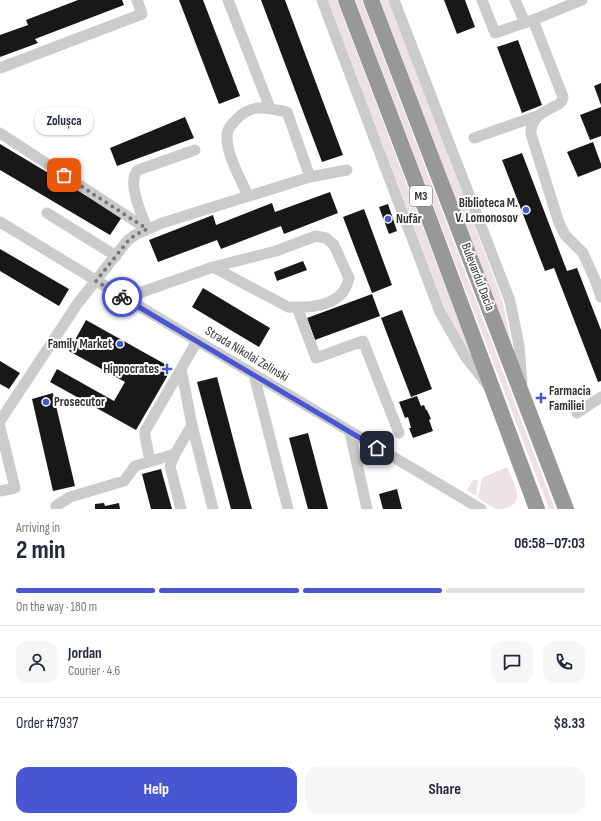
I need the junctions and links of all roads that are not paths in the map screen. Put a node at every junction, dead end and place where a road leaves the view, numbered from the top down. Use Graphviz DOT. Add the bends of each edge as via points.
graph roads {
  1 [pos="138,0"];
  2 [pos="228,0"];
  3 [pos="322,0"];
  4 [pos="346,0"];
  5 [pos="371,0"];
  6 [pos="394,0"];
  7 [pos="482,0"];
  8 [pos="515,0"];
  9 [pos="582,0"];
  10 [pos="529,21"];
  11 [pos="0,68"];
  12 [pos="270,108"];
  13 [pos="537,116"];
  14 [pos="0,133"];
  15 [pos="474,138"];
  16 [pos="195,150"];
  17 [pos="347,170"];
  18 [pos="310,177"];
  19 [pos="248,196"];
  20 [pos="47,214"];
  21 [pos="0,222"];
  22 [pos="147,229"];
  23 [pos="116,256"];
  24 [pos="214,267"];
  25 [pos="96,281"];
  26 [pos="601,297"];
  27 [pos="125,298"];
  28 [pos="297,307"];
  29 [pos="197,341"];
  30 [pos="181,369"];
  31 [pos="254,375"];
  32 [pos="493,392"];
  33 [pos="523,396"];
  34 [pos="601,397"];
  35 [pos="577,413"];
  36 [pos="0,421"];
  37 [pos="192,426"];
  38 [pos="0,427"];
  39 [pos="350,432"];
  40 [pos="399,434"];
  41 [pos="175,454"];
  42 [pos="150,461"];
  43 [pos="0,491"];
  44 [pos="56,506"];
  45 [pos="181,509"];
  46 [pos="213,509"];
  47 [pos="288,509"];
  48 [pos="367,509"];
  49 [pos="481,509"];
  50 [pos="537,509"];
  51 [pos="566,509"];
  1 -- 11 [label="street" via="142,14"];
  2 -- 12 [label="street"];
  3 -- 32 [label="street, Bulevardul Dacia" via="440,312 465,356"];
  4 -- 32 [label="highway, Bulevardul Dacia / M3"];
  5 -- 33 [label="highway, Bulevardul Dacia / M3"];
  6 -- 33 [label="street" via="510,301 519,346"];
  7 -- 10 [label="street" via="495,33"];
  8 -- 10 [label="street"];
  9 -- 10 [label="street"];
  10 -- 13 [label="street" via="563,97 559,104"];
  12 -- 18 [label="street" via="287,112"];
  12 -- 19 [label="street" via="255,107 240,115 228,129 230,153"];
  13 -- 15 [label="street"];
  13 -- 26 [label="street" via="531,134 559,223 565,236 583,253"];
  14 -- 22 [label="street"];
  16 -- 22 [label="street" via="134,173 133,186"];
  17 -- 18 [label="street"];
  18 -- 19 [label="street"];
  19 -- 22 [label="street"];
  20 -- 23 [label="street"];
  21 -- 25 [label="street, Strada Nikolai Zelinski"];
  22 -- 23 [label="street" via="128,241"];
  23 -- 25 [label="street"];
  24 -- 27 [label="street"];
  24 -- 28 [label="street" via="288,306"];
  24 -- 28 [label="street" via="276,251 316,236 326,238 334,245 344,265 349,278 347,285 336,299 310,308"];
  25 -- 27 [label="street, Strada Nikolai Zelinski"];
  25 -- 36 [label="street" via="78,303"];
  27 -- 29 [label="street, Strada Nikolai Zelinski"];
  28 -- 40 [label="street" via="316,358 363,341"];
  29 -- 30 [label="street"];
  29 -- 31 [label="street, Strada Nikolai Zelinski"];
  30 -- 37 [label="street"];
  30 -- 42 [label="street" via="145,431"];
  31 -- 39 [label="street, Strada Nikolai Zelinski"];
  31 -- 47 [label="street"];
  32 -- 50 [label="highway, Bulevardul Dacia / M3"];
  33 -- 51 [label="highway, Bulevardul Dacia / M3"];
  34 -- 35 [label="street"];
  37 -- 41 [label="street"];
  37 -- 46 [label="street"];
  38 -- 43 [label="street" via="15,488"];
  39 -- 48 [label="street"];
  39 -- 49 [label="street, Strada Nikolai Zelinski"];
  41 -- 42 [label="street"];
  41 -- 45 [label="street" via="170,466"];
  42 -- 44 [label="street" via="135,466 124,481 70,497"];
}
